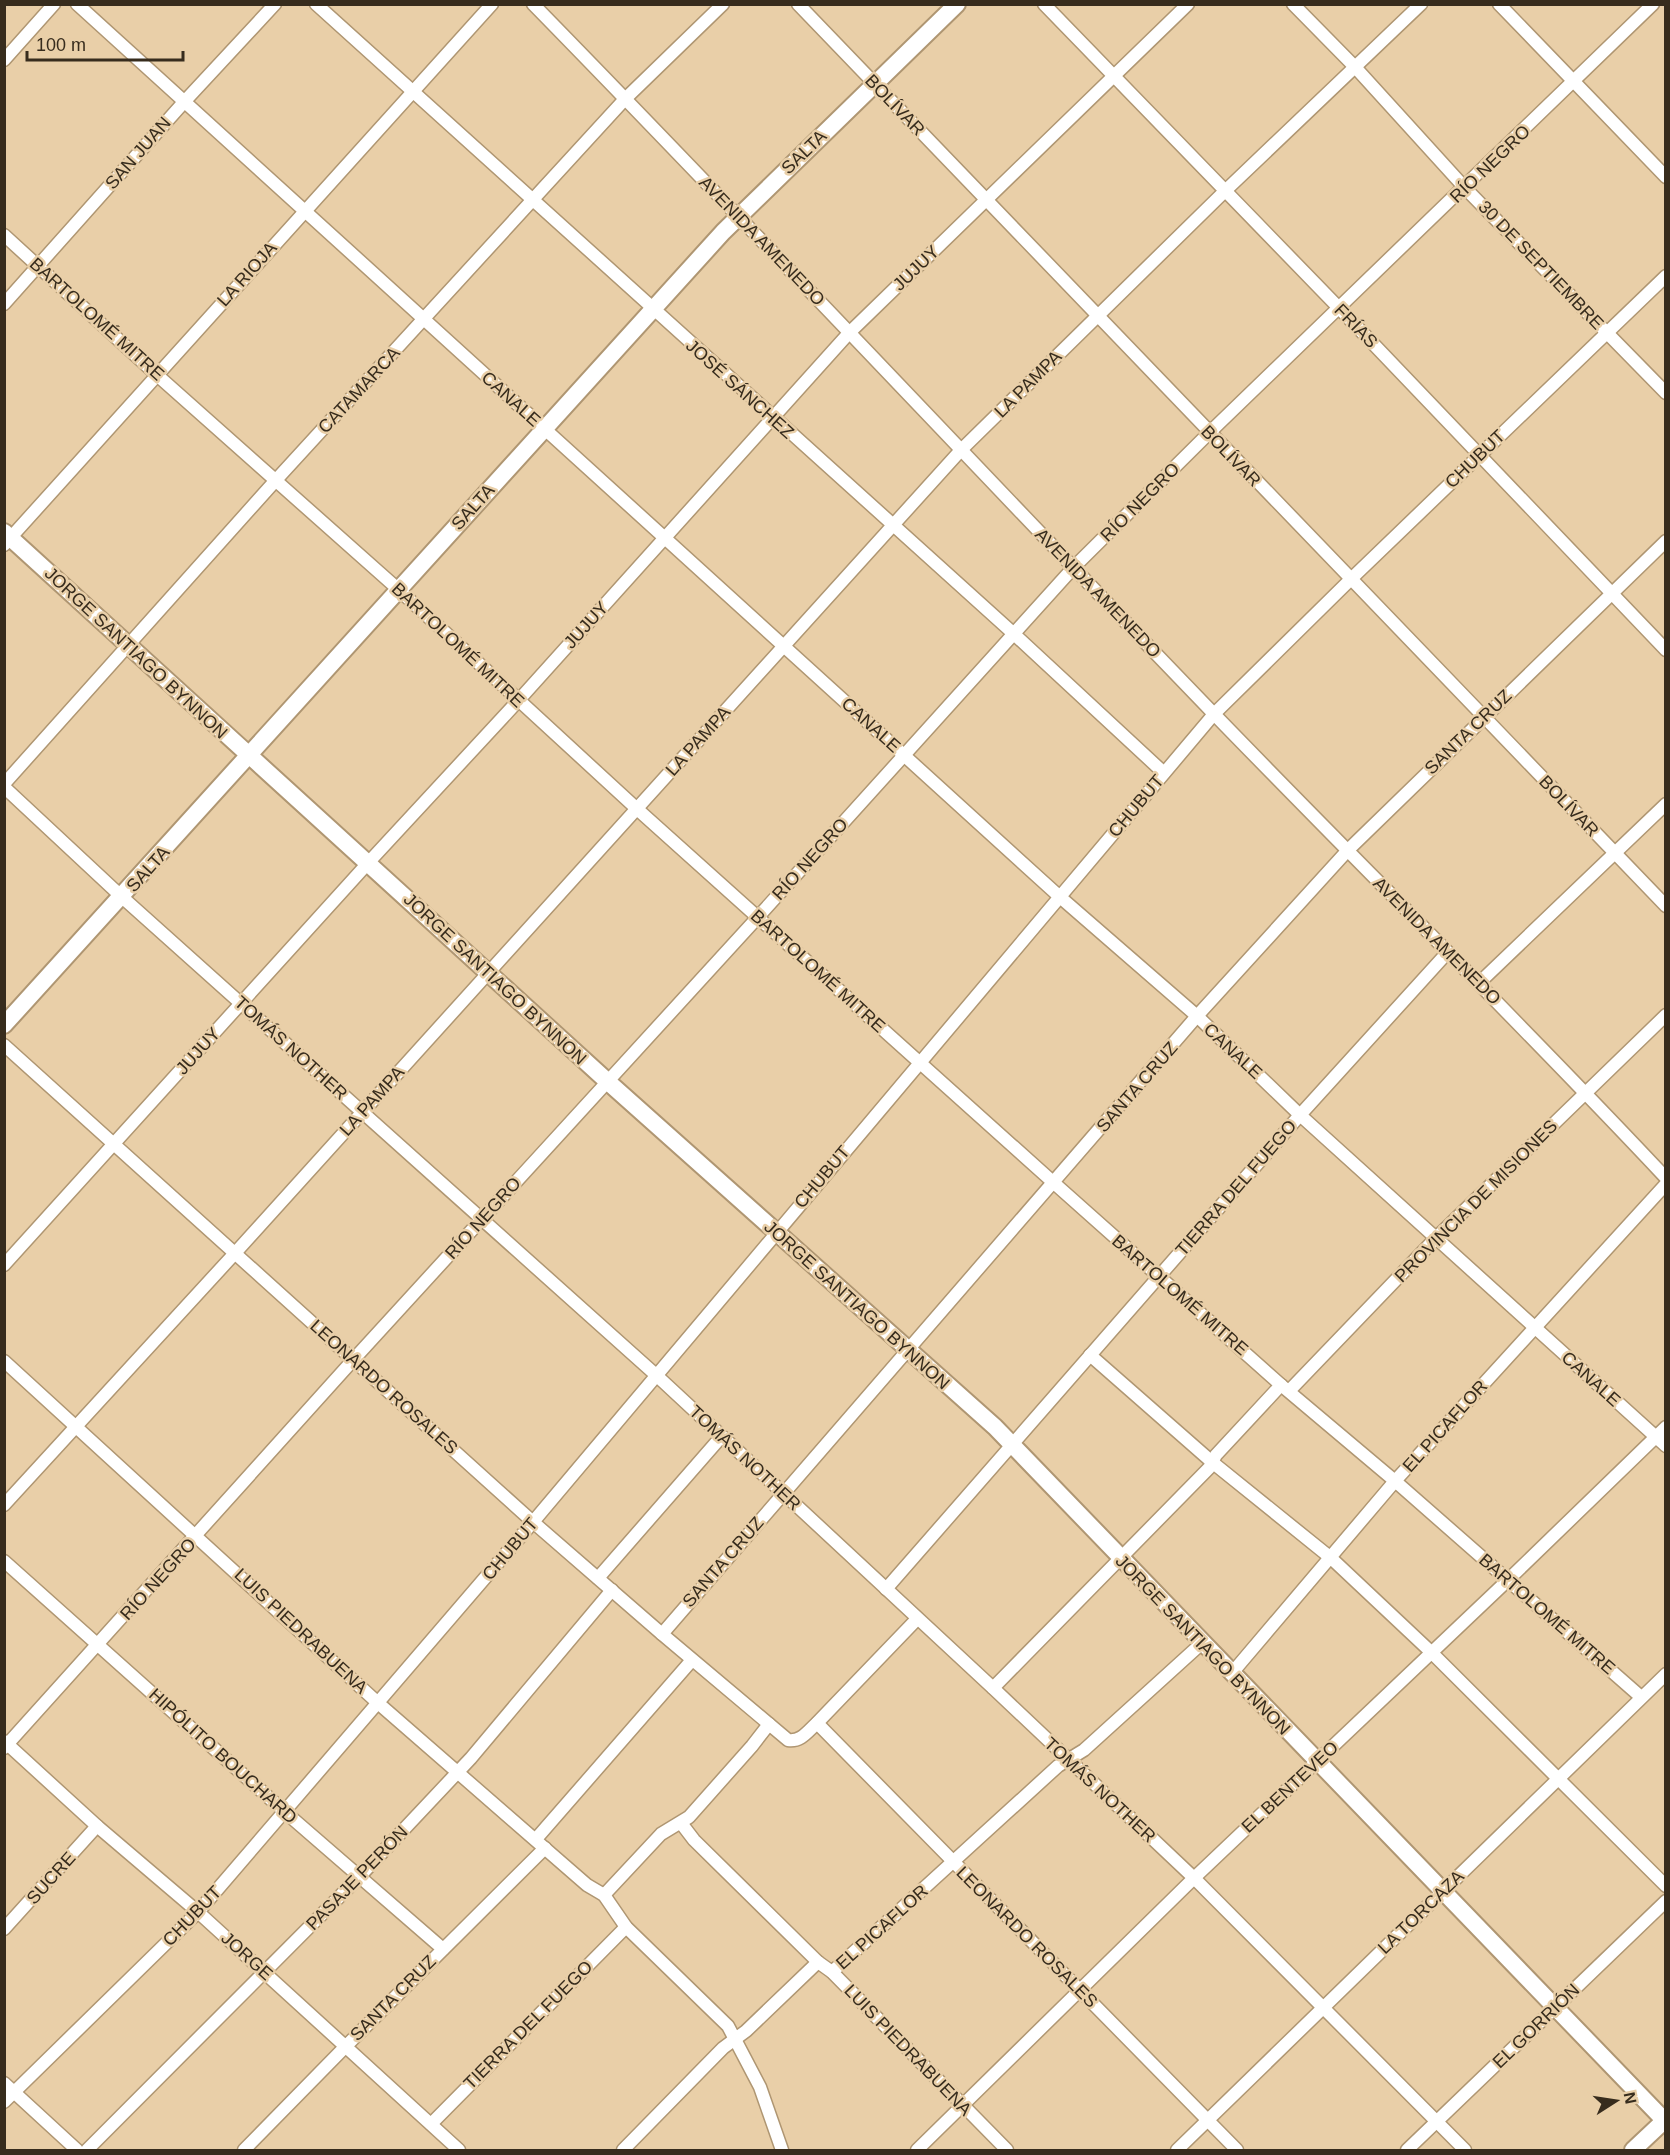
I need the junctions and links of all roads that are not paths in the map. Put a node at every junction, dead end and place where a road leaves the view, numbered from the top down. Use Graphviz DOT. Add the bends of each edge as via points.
graph roads {
  1 [pos="54,4"];
  2 [pos="77,4"];
  3 [pos="274,4"];
  4 [pos="316,4"];
  5 [pos="492,4"];
  6 [pos="533,4"];
  7 [pos="723,4"];
  8 [pos="798,4"];
  9 [pos="957,4"];
  10 [pos="1044,4"];
  11 [pos="1188,4"];
  12 [pos="1293,4"];
  13 [pos="1421,4"];
  14 [pos="1499,4"];
  15 [pos="1653,4"];
  16 [pos="4,60"];
  17 [pos="1355,67"];
  18 [pos="1114,76"];
  19 [pos="1574,82"];
  20 [pos="874,84"];
  21 [pos="413,90"];
  22 [pos="626,99"];
  23 [pos="184,102"];
  24 [pos="1665,177"];
  25 [pos="1465,188"];
  26 [pos="1225,191"];
  27 [pos="986,200"];
  28 [pos="533,201"];
  29 [pos="304,211"];
  30 [pos="738,215"];
  31 [pos="4,235"];
  32 [pos="39,266"];
  33 [pos="1665,276"];
  34 [pos="4,304"];
  35 [pos="1339,308"];
  36 [pos="653,309"];
  37 [pos="1097,315"];
  38 [pos="425,320"];
  39 [pos="849,333"];
  40 [pos="1607,333"];
  41 [pos="157,375"];
  42 [pos="1665,393"];
  43 [pos="773,418"];
  44 [pos="544,429"];
  45 [pos="1209,433"];
  46 [pos="961,450"];
  47 [pos="1479,455"];
  48 [pos="276,480"];
  49 [pos="892,527"];
  50 [pos="7,538"];
  51 [pos="664,538"];
  52 [pos="1665,540"];
  53 [pos="1074,567"];
  54 [pos="1351,579"];
  55 [pos="399,590"];
  56 [pos="1610,593"];
  57 [pos="1014,634"];
  58 [pos="129,646"];
  59 [pos="784,647"];
  60 [pos="1665,650"];
  61 [pos="518,701"];
  62 [pos="1214,714"];
  63 [pos="1483,717"];
  64 [pos="904,754"];
  65 [pos="249,756"];
  66 [pos="1164,773"];
  67 [pos="4,786"];
  68 [pos="1665,804"];
  69 [pos="636,808"];
  70 [pos="1348,850"];
  71 [pos="1615,853"];
  72 [pos="368,863"];
  73 [pos="122,897"];
  74 [pos="1060,897"];
  75 [pos="1665,906"];
  76 [pos="758,917"];
  77 [pos="1447,952"];
  78 [pos="488,972"];
  79 [pos="1479,983"];
  80 [pos="242,1004"];
  81 [pos="1665,1015"];
  82 [pos="1197,1016"];
  83 [pos="4,1025"];
  84 [pos="4,1045"];
  85 [pos="920,1063"];
  86 [pos="607,1081"];
  87 [pos="1586,1093"];
  88 [pos="362,1111"];
  89 [pos="1300,1114"];
  90 [pos="114,1143"];
  91 [pos="1665,1178"];
  92 [pos="1054,1183"];
  93 [pos="1665,1184"];
  94 [pos="481,1220"];
  95 [pos="775,1233"];
  96 [pos="1436,1238"];
  97 [pos="236,1252"];
  98 [pos="4,1265"];
  99 [pos="1158,1277"];
  100 [pos="1534,1327"];
  101 [pos="907,1349"];
  102 [pos="1090,1355"];
  103 [pos="354,1359"];
  104 [pos="4,1361"];
  105 [pos="656,1375"];
  106 [pos="1285,1388"];
  107 [pos="76,1425"];
  108 [pos="1665,1427"];
  109 [pos="721,1437"];
  110 [pos="1655,1437"];
  111 [pos="1012,1445"];
  112 [pos="1665,1446"];
  113 [pos="1212,1462"];
  114 [pos="1395,1481"];
  115 [pos="783,1493"];
  116 [pos="4,1505"];
  117 [pos="533,1522"];
  118 [pos="197,1535"];
  119 [pos="1331,1558"];
  120 [pos="1120,1559"];
  121 [pos="4,1561"];
  122 [pos="598,1578"];
  123 [pos="1508,1580"];
  124 [pos="886,1589"];
  125 [pos="612,1590"];
  126 [pos="917,1619"];
  127 [pos="662,1634"];
  128 [pos="1202,1643"];
  129 [pos="99,1645"];
  130 [pos="1431,1652"];
  131 [pos="692,1660"];
  132 [pos="1232,1673"];
  133 [pos="1665,1674"];
  134 [pos="993,1688"];
  135 [pos="1641,1697"];
  136 [pos="378,1703"];
  137 [pos="817,1723"];
  138 [pos="769,1724"];
  139 [pos="6,1745"];
  140 [pos="1068,1760"];
  141 [pos="1317,1762"];
  142 [pos="459,1771"];
  143 [pos="1558,1780"];
  144 [pos="285,1812"];
  145 [pos="681,1823"];
  146 [pos="97,1826"];
  147 [pos="540,1844"];
  148 [pos="954,1862"];
  149 [pos="360,1876"];
  150 [pos="1194,1878"];
  151 [pos="1665,1886"];
  152 [pos="1442,1892"];
  153 [pos="604,1895"];
  154 [pos="1665,1901"];
  155 [pos="198,1912"];
  156 [pos="626,1927"];
  157 [pos="4,1929"];
  158 [pos="443,1949"];
  159 [pos="818,1962"];
  160 [pos="832,1972"];
  161 [pos="265,1973"];
  162 [pos="1080,1990"];
  163 [pos="1324,2008"];
  164 [pos="1555,2008"];
  165 [pos="736,2039"];
  166 [pos="345,2047"];
  167 [pos="4,2083"];
  168 [pos="14,2092"];
  169 [pos="4,2103"];
  170 [pos="962,2105"];
  171 [pos="1665,2120"];
  172 [pos="1208,2121"];
  173 [pos="1437,2122"];
  174 [pos="431,2124"];
  175 [pos="77,2151"];
  176 [pos="87,2151"];
  177 [pos="244,2151"];
  178 [pos="459,2151"];
  179 [pos="623,2151"];
  180 [pos="782,2151"];
  181 [pos="918,2151"];
  182 [pos="1007,2151"];
  183 [pos="1177,2151"];
  184 [pos="1237,2151"];
  185 [pos="1407,2151"];
  186 [pos="1465,2151"];
  187 [pos="1633,2151"];
  1 -- 16 [label="street"];
  2 -- 23 [label="street, CANALE"];
  3 -- 23 [label="street, SAN JUAN"];
  4 -- 21 [label="street, JOSÉ SÁNCHEZ"];
  5 -- 21 [label="street, LA RIOJA"];
  6 -- 22 [label="street, AVENIDA AMENEDO"];
  7 -- 22 [label="street, CATAMARCA"];
  8 -- 20 [label="street, BOLÍVAR"];
  9 -- 20 [label="street, SALTA"];
  10 -- 18 [label="street, FRÍAS"];
  11 -- 18 [label="street, JUJUY"];
  12 -- 17 [label="street, 30 DE SEPTIEMBRE"];
  13 -- 17 [label="street, LA PAMPA"];
  14 -- 19 [label="street"];
  15 -- 19 [label="street, RÍO NEGRO"];
  17 -- 25 [label="street, 30 DE SEPTIEMBRE"];
  17 -- 26 [label="street, LA PAMPA"];
  18 -- 26 [label="street, FRÍAS"];
  18 -- 27 [label="street, JUJUY"];
  19 -- 24 [label="street"];
  19 -- 25 [label="street, RÍO NEGRO"];
  20 -- 27 [label="street, BOLÍVAR"];
  20 -- 30 [label="street, SALTA"];
  21 -- 28 [label="street, JOSÉ SÁNCHEZ"];
  21 -- 29 [label="street, LA RIOJA"];
  22 -- 28 [label="street, CATAMARCA"];
  22 -- 30 [label="street, AVENIDA AMENEDO"];
  23 -- 29 [label="street, CANALE"];
  23 -- 32 [label="street, SAN JUAN"];
  25 -- 35 [label="street, RÍO NEGRO"];
  25 -- 40 [label="street, 30 DE SEPTIEMBRE"];
  26 -- 35 [label="street, FRÍAS"];
  26 -- 37 [label="street, LA PAMPA"];
  27 -- 37 [label="street, BOLÍVAR"];
  27 -- 39 [label="street, JUJUY"];
  28 -- 36 [label="street, JOSÉ SÁNCHEZ"];
  28 -- 38 [label="street, CATAMARCA"];
  29 -- 38 [label="street, CANALE"];
  29 -- 41 [label="street, LA RIOJA"];
  30 -- 36 [label="street, SALTA"];
  30 -- 39 [label="street, AVENIDA AMENEDO"];
  31 -- 32 [label="street, BARTOLOMÉ MITRE"];
  32 -- 34 [label="street, SAN JUAN"];
  32 -- 41 [label="street, BARTOLOMÉ MITRE"];
  33 -- 40 [label="street, CHUBUT"];
  35 -- 45 [label="street, RÍO NEGRO"];
  35 -- 47 [label="street, FRÍAS"];
  36 -- 43 [label="street, JOSÉ SÁNCHEZ"];
  36 -- 44 [label="street, SALTA"];
  37 -- 45 [label="street, BOLÍVAR"];
  37 -- 46 [label="street, LA PAMPA"];
  38 -- 44 [label="street, CANALE"];
  38 -- 48 [label="street, CATAMARCA"];
  39 -- 43 [label="street, JUJUY"];
  39 -- 46 [label="street, AVENIDA AMENEDO"];
  40 -- 42 [label="street, 30 DE SEPTIEMBRE"];
  40 -- 47 [label="street, CHUBUT"];
  41 -- 48 [label="street, BARTOLOMÉ MITRE"];
  41 -- 50 [label="street, LA RIOJA"];
  43 -- 49 [label="street, JOSÉ SÁNCHEZ"];
  43 -- 51 [label="street, JUJUY"];
  44 -- 51 [label="street, CANALE"];
  44 -- 55 [label="street, SALTA"];
  45 -- 53 [label="street, RÍO NEGRO"];
  45 -- 54 [label="street, BOLÍVAR"];
  46 -- 49 [label="street, LA PAMPA"];
  46 -- 53 [label="street, AVENIDA AMENEDO"];
  47 -- 54 [label="street, CHUBUT"];
  47 -- 56 [label="street, FRÍAS"];
  48 -- 55 [label="street, BARTOLOMÉ MITRE"];
  48 -- 58 [label="street, CATAMARCA"];
  49 -- 57 [label="street, JOSÉ SÁNCHEZ"];
  49 -- 59 [label="street, LA PAMPA"];
  50 -- 58 [label="street, JORGE SANTIAGO BYNNON"];
  51 -- 59 [label="street, CANALE"];
  51 -- 61 [label="street, JUJUY"];
  52 -- 56 [label="street, SANTA CRUZ"];
  53 -- 57 [label="street, RÍO NEGRO"];
  53 -- 62 [label="street, AVENIDA AMENEDO"];
  54 -- 62 [label="street, CHUBUT"];
  54 -- 63 [label="street, BOLÍVAR"];
  55 -- 61 [label="street, BARTOLOMÉ MITRE"];
  55 -- 65 [label="street, SALTA"];
  56 -- 60 [label="street, FRÍAS"];
  56 -- 63 [label="street, SANTA CRUZ"];
  57 -- 64 [label="street, RÍO NEGRO"];
  57 -- 66 [label="street, JOSÉ SÁNCHEZ"];
  58 -- 65 [label="street, JORGE SANTIAGO BYNNON"];
  58 -- 67 [label="street, CATAMARCA"];
  59 -- 64 [label="street, CANALE"];
  59 -- 69 [label="street, LA PAMPA"];
  61 -- 69 [label="street, BARTOLOMÉ MITRE"];
  61 -- 72 [label="street, JUJUY"];
  62 -- 66 [label="street, CHUBUT"];
  62 -- 70 [label="street, AVENIDA AMENEDO"];
  63 -- 70 [label="street, SANTA CRUZ"];
  63 -- 71 [label="street, BOLÍVAR"];
  64 -- 74 [label="street, CANALE"];
  64 -- 76 [label="street, RÍO NEGRO"];
  65 -- 72 [label="street, JORGE SANTIAGO BYNNON"];
  65 -- 73 [label="street, SALTA"];
  66 -- 74 [label="street, CHUBUT"];
  67 -- 73 [label="street, TOMÁS NOTHER"];
  68 -- 71 [label="street"];
  69 -- 76 [label="street, BARTOLOMÉ MITRE"];
  69 -- 78 [label="street, LA PAMPA"];
  70 -- 77 [label="street, AVENIDA AMENEDO"];
  70 -- 82 [label="street, SANTA CRUZ"];
  71 -- 75 [label="street, BOLÍVAR"];
  71 -- 79 [label="street"];
  72 -- 78 [label="street, JORGE SANTIAGO BYNNON"];
  72 -- 80 [label="street, JUJUY"];
  73 -- 80 [label="street, TOMÁS NOTHER"];
  73 -- 83 [label="street, SALTA"];
  74 -- 82 [label="street, CANALE"];
  74 -- 85 [label="street, CHUBUT"];
  76 -- 85 [label="street, BARTOLOMÉ MITRE"];
  76 -- 86 [label="street, RÍO NEGRO"];
  77 -- 79 [label="street, AVENIDA AMENEDO"];
  77 -- 89 [label="street, TIERRA DEL FUEGO"];
  78 -- 86 [label="street, JORGE SANTIAGO BYNNON"];
  78 -- 88 [label="street, LA PAMPA"];
  79 -- 87 [label="street, AVENIDA AMENEDO"];
  80 -- 88 [label="street, TOMÁS NOTHER"];
  80 -- 90 [label="street, JUJUY"];
  81 -- 87 [label="street, PROVINCIA DE MISIONES"];
  82 -- 89 [label="street, CANALE"];
  82 -- 92 [label="street, SANTA CRUZ"];
  84 -- 90 [label="street, LEONARDO ROSALES"];
  85 -- 92 [label="street, BARTOLOMÉ MITRE"];
  85 -- 95 [label="street, CHUBUT"];
  86 -- 94 [label="street, RÍO NEGRO"];
  86 -- 95 [label="street, JORGE SANTIAGO BYNNON"];
  87 -- 91 [label="street, AVENIDA AMENEDO"];
  87 -- 96 [label="street, PROVINCIA DE MISIONES"];
  88 -- 94 [label="street, TOMÁS NOTHER"];
  88 -- 97 [label="street, LA PAMPA"];
  89 -- 96 [label="street, CANALE"];
  89 -- 99 [label="street, TIERRA DEL FUEGO"];
  90 -- 97 [label="street, LEONARDO ROSALES"];
  90 -- 98 [label="street, JUJUY"];
  92 -- 99 [label="street, BARTOLOMÉ MITRE"];
  92 -- 101 [label="street, SANTA CRUZ"];
  93 -- 100 [label="street, EL PICAFLOR"];
  94 -- 103 [label="street, RÍO NEGRO"];
  94 -- 105 [label="street, TOMÁS NOTHER"];
  95 -- 101 [label="street, JORGE SANTIAGO BYNNON"];
  95 -- 105 [label="street, CHUBUT"];
  96 -- 100 [label="street, CANALE"];
  96 -- 106 [label="street, PROVINCIA DE MISIONES"];
  97 -- 103 [label="street, LEONARDO ROSALES"];
  97 -- 107 [label="street, LA PAMPA"];
  99 -- 102 [label="street, TIERRA DEL FUEGO"];
  99 -- 106 [label="street, BARTOLOMÉ MITRE"];
  100 -- 110 [label="street, CANALE"];
  100 -- 114 [label="street, EL PICAFLOR"];
  101 -- 111 [label="street, JORGE SANTIAGO BYNNON"];
  101 -- 115 [label="street, SANTA CRUZ"];
  102 -- 111 [label="street, TIERRA DEL FUEGO"];
  102 -- 113 [label="street"];
  103 -- 117 [label="street, LEONARDO ROSALES"];
  103 -- 118 [label="street, RÍO NEGRO"];
  104 -- 107 [label="street, LUIS PIEDRABUENA"];
  105 -- 109 [label="street, TOMÁS NOTHER"];
  105 -- 117 [label="street, CHUBUT"];
  106 -- 113 [label="street, PROVINCIA DE MISIONES"];
  106 -- 114 [label="street, BARTOLOMÉ MITRE"];
  107 -- 116 [label="street, LA PAMPA"];
  107 -- 118 [label="street, LUIS PIEDRABUENA"];
  108 -- 110 [label="street, EL BENTEVEO"];
  109 -- 115 [label="street, TOMÁS NOTHER"];
  109 -- 122 [label="street"];
  110 -- 112 [label="street, CANALE"];
  110 -- 123 [label="street, EL BENTEVEO"];
  111 -- 120 [label="street, JORGE SANTIAGO BYNNON"];
  111 -- 124 [label="street, TIERRA DEL FUEGO"];
  113 -- 119 [label="street"];
  113 -- 120 [label="street, PROVINCIA DE MISIONES"];
  114 -- 119 [label="street, EL PICAFLOR"];
  114 -- 123 [label="street, BARTOLOMÉ MITRE"];
  115 -- 124 [label="street, TOMÁS NOTHER"];
  115 -- 127 [label="street, SANTA CRUZ"];
  117 -- 122 [label="street, LEONARDO ROSALES"];
  117 -- 136 [label="street, CHUBUT"];
  118 -- 129 [label="street, RÍO NEGRO"];
  118 -- 136 [label="street, LUIS PIEDRABUENA"];
  119 -- 130 [label="street"];
  119 -- 132 [label="street, EL PICAFLOR"];
  120 -- 128 [label="street, JORGE SANTIAGO BYNNON"];
  120 -- 134 [label="street, PROVINCIA DE MISIONES"];
  121 -- 129 [label="street, HIPÓLITO BOUCHARD"];
  122 -- 125 [label="street, LEONARDO ROSALES"];
  123 -- 130 [label="street, EL BENTEVEO"];
  123 -- 135 [label="street, BARTOLOMÉ MITRE"];
  124 -- 126 [label="street, TOMÁS NOTHER"];
  125 -- 127 [label="street, LEONARDO ROSALES"];
  125 -- 142 [label="street, PASAJE PERÓN"];
  126 -- 134 [label="street, TOMÁS NOTHER"];
  126 -- 137 [label="street"];
  127 -- 131 [label="street, LEONARDO ROSALES"];
  128 -- 132 [label="street, JORGE SANTIAGO BYNNON"];
  128 -- 140 [label="street, EL PICAFLOR"];
  129 -- 139 [label="street, RÍO NEGRO"];
  129 -- 144 [label="street, HIPÓLITO BOUCHARD"];
  130 -- 141 [label="street, EL BENTEVEO"];
  130 -- 143 [label="street"];
  131 -- 138 [label="street, LEONARDO ROSALES"];
  131 -- 147 [label="street, SANTA CRUZ"];
  132 -- 141 [label="street, JORGE SANTIAGO BYNNON"];
  133 -- 135 [label="street, LA TORCAZA"];
  134 -- 140 [label="street, TOMÁS NOTHER"];
  135 -- 143 [label="street, LA TORCAZA"];
  136 -- 142 [label="street, LUIS PIEDRABUENA"];
  136 -- 144 [label="street, CHUBUT"];
  137 -- 138 [label="street" via="795,1741"];
  137 -- 148 [label="street, LEONARDO ROSALES"];
  138 -- 145 [label="street"];
  139 -- 146 [label="street, JORGE"];
  140 -- 148 [label="street, EL PICAFLOR"];
  140 -- 150 [label="street, TOMÁS NOTHER"];
  141 -- 150 [label="street, EL BENTEVEO"];
  141 -- 152 [label="street, JORGE SANTIAGO BYNNON"];
  142 -- 147 [label="street, LUIS PIEDRABUENA"];
  142 -- 149 [label="street, PASAJE PERÓN"];
  143 -- 151 [label="street"];
  143 -- 152 [label="street, LA TORCAZA"];
  144 -- 149 [label="street, HIPÓLITO BOUCHARD"];
  144 -- 155 [label="street, CHUBUT"];
  145 -- 153 [label="street" via="661,1834"];
  145 -- 159 [label="street, LUIS PIEDRABUENA"];
  146 -- 155 [label="street, JORGE"];
  146 -- 157 [label="street, SUCRE"];
  147 -- 153 [label="street, LUIS PIEDRABUENA"];
  147 -- 158 [label="street, SANTA CRUZ"];
  148 -- 160 [label="street, EL PICAFLOR"];
  148 -- 162 [label="street, LEONARDO ROSALES"];
  149 -- 158 [label="street, HIPÓLITO BOUCHARD"];
  149 -- 161 [label="street, PASAJE PERÓN"];
  150 -- 162 [label="street, EL BENTEVEO"];
  150 -- 163 [label="street, TOMÁS NOTHER"];
  152 -- 163 [label="street, LA TORCAZA"];
  152 -- 164 [label="street, JORGE SANTIAGO BYNNON"];
  153 -- 156 [label="street"];
  154 -- 164 [label="street, EL GORRIÓN"];
  155 -- 161 [label="street, JORGE"];
  155 -- 168 [label="street, CHUBUT"];
  156 -- 165 [label="street" via="720,2017"];
  156 -- 174 [label="street, TIERRA DEL FUEGO"];
  158 -- 166 [label="street, SANTA CRUZ"];
  159 -- 160 [label="street, LUIS PIEDRABUENA"];
  159 -- 165 [label="street, EL PICAFLOR"];
  160 -- 170 [label="street, LUIS PIEDRABUENA"];
  161 -- 166 [label="street, JORGE"];
  161 -- 176 [label="street, PASAJE PERÓN"];
  162 -- 170 [label="street, EL BENTEVEO"];
  162 -- 172 [label="street, LEONARDO ROSALES"];
  163 -- 172 [label="street, LA TORCAZA"];
  163 -- 173 [label="street, TOMÁS NOTHER"];
  164 -- 171 [label="street, JORGE SANTIAGO BYNNON"];
  164 -- 173 [label="street, EL GORRIÓN"];
  165 -- 179 [label="street, EL PICAFLOR"];
  165 -- 180 [label="street" via="760,2087"];
  166 -- 174 [label="street, JORGE"];
  166 -- 177 [label="street, SANTA CRUZ"];
  167 -- 168 [label="street"];
  168 -- 169 [label="street, CHUBUT"];
  168 -- 175 [label="street"];
  170 -- 181 [label="street, EL BENTEVEO"];
  170 -- 182 [label="street, LUIS PIEDRABUENA"];
  171 -- 187 [label="street"];
  172 -- 183 [label="street, LA TORCAZA"];
  172 -- 184 [label="street, LEONARDO ROSALES"];
  173 -- 185 [label="street, EL GORRIÓN"];
  173 -- 186 [label="street, TOMÁS NOTHER"];
  174 -- 178 [label="street, JORGE"];
}
